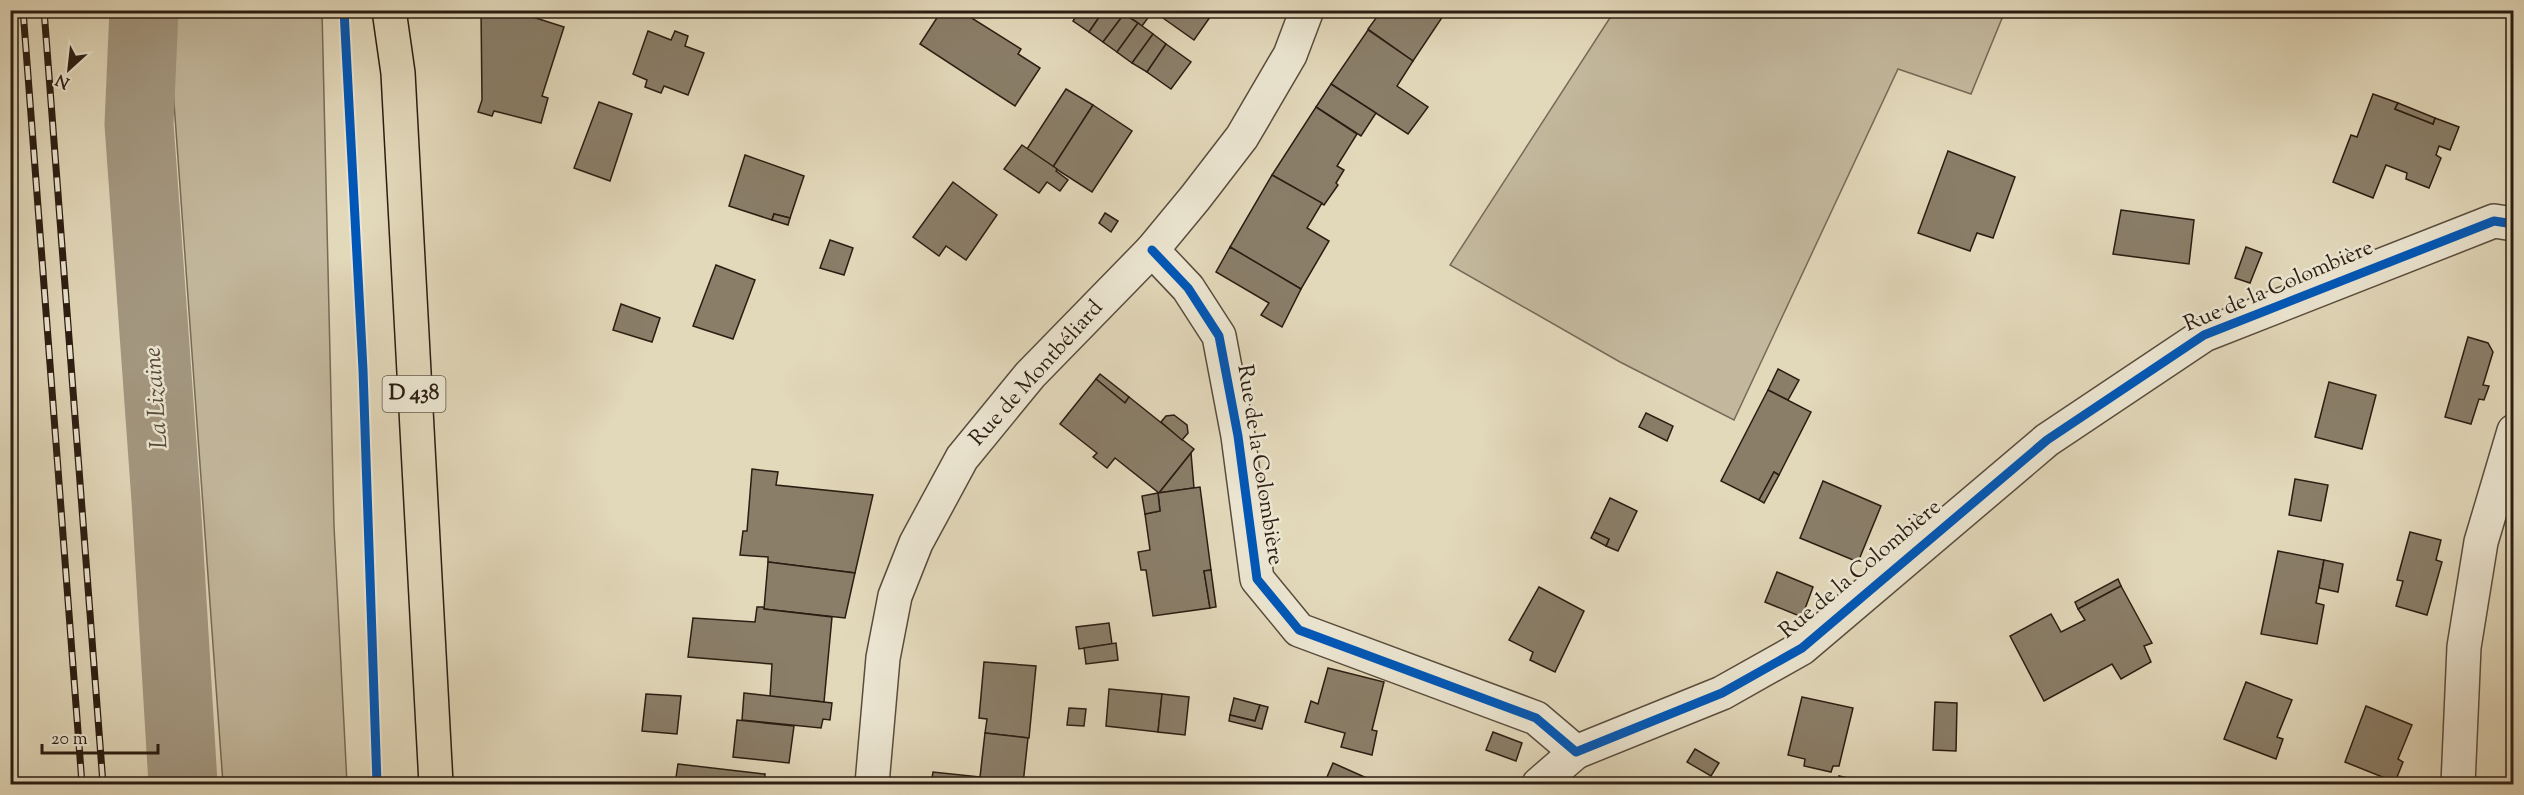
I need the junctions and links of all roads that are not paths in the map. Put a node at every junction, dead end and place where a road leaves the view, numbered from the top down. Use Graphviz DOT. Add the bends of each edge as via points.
graph roads {
  1 [pos="389,10"];
  2 [pos="403,10"];
  3 [pos="1307,10"];
  4 [pos="398,73"];
  5 [pos="2514,224"];
  6 [pos="1152,250"];
  7 [pos="2514,431"];
  8 [pos="1576,752"];
  9 [pos="436,784"];
  10 [pos="872,784"];
  11 [pos="1539,784"];
  12 [pos="2458,784"];
  1 -- 4 [label="main road"];
  2 -- 4 [label="main road"];
  3 -- 6 [label="street, Rue de Montbéliard" via="1290,56 1242,137"];
  4 -- 9 [label="main road, D 438"];
  5 -- 8 [label="street, Rue de la Colombière" via="2494,221 2204,334 2047,440 1802,648 1722,693"];
  6 -- 8 [label="street, Rue de la Colombière" via="1188,288 1219,336 1238,436 1257,579 1299,630 1536,718"];
  6 -- 10 [label="street, Rue de Montbéliard" via="1030,375 962,458 916,543 895,596 883,658"];
  7 -- 12 [label="street" via="2481,542 2464,647"];
  8 -- 11 [label="street"];
}
